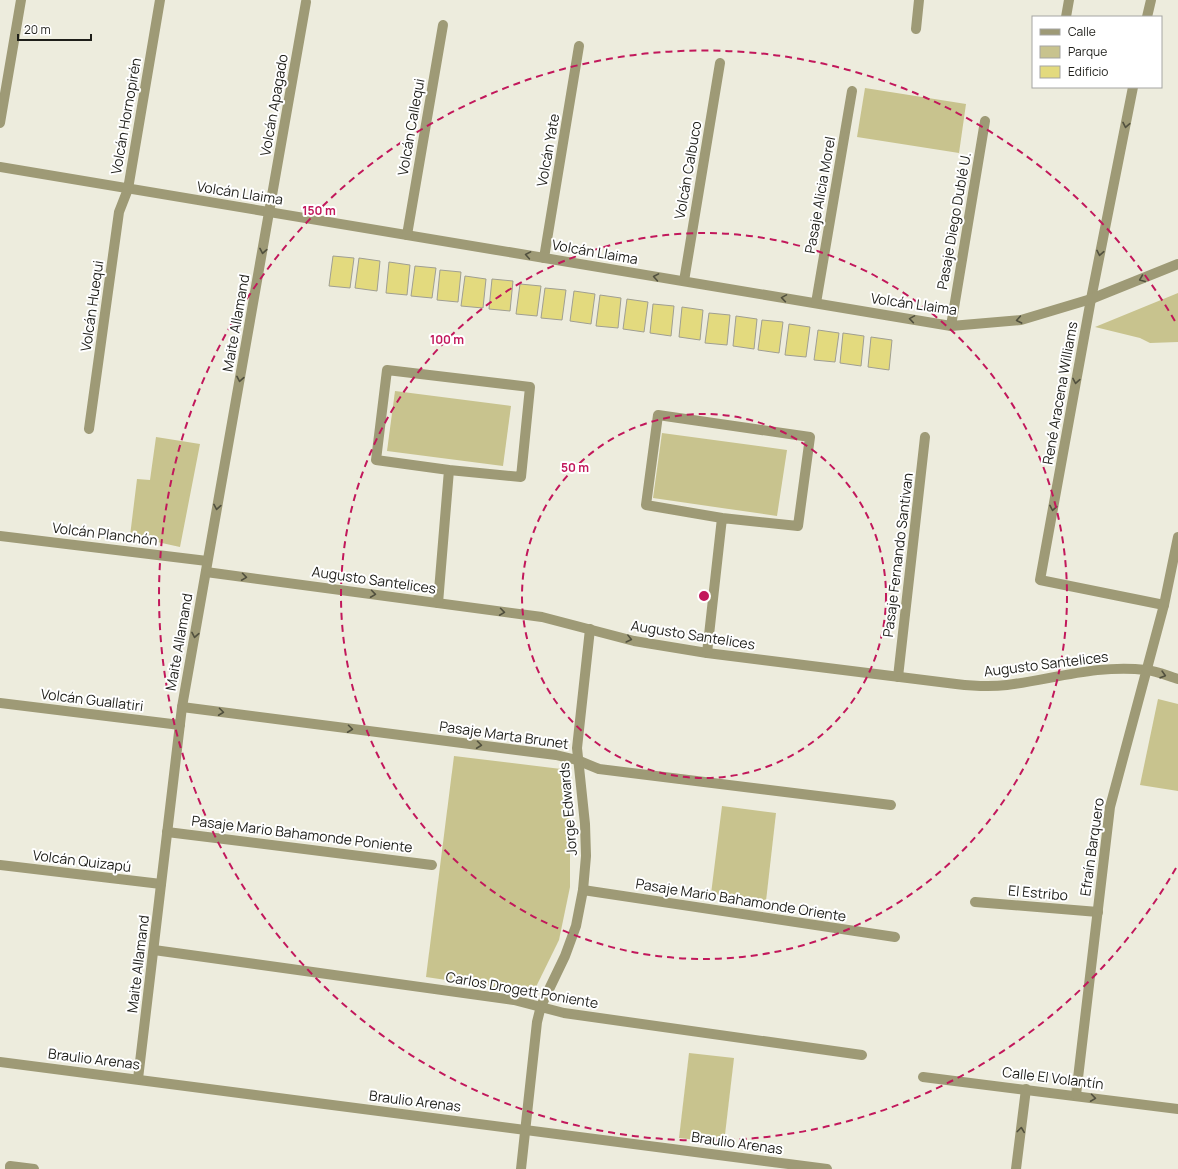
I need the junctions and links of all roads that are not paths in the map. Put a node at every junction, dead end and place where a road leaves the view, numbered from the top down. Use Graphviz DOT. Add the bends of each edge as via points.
graph roads {
  1 [pos="21,0"];
  2 [pos="160,0"];
  3 [pos="919,0"];
  4 [pos="1069,0"];
  5 [pos="1151,0"];
  6 [pos="306,2"];
  7 [pos="1066,16"];
  8 [pos="1147,16"];
  9 [pos="443,25"];
  10 [pos="916,29"];
  11 [pos="579,46"];
  12 [pos="720,62"];
  13 [pos="1133,88"];
  14 [pos="852,91"];
  15 [pos="986,121"];
  16 [pos="0,122"];
  17 [pos="0,167"];
  18 [pos="128,189"];
  19 [pos="270,212"];
  20 [pos="407,235"];
  21 [pos="544,258"];
  22 [pos="1178,264"];
  23 [pos="684,281"];
  24 [pos="1091,299"];
  25 [pos="816,303"];
  26 [pos="951,326"];
  27 [pos="89,429"];
  28 [pos="925,437"];
  29 [pos="449,470"];
  30 [pos="722,518"];
  31 [pos="0,536"];
  32 [pos="1178,537"];
  33 [pos="208,561"];
  34 [pos="206,572"];
  35 [pos="438,603"];
  36 [pos="1164,605"];
  37 [pos="590,629"];
  38 [pos="707,653"];
  39 [pos="1148,670"];
  40 [pos="898,677"];
  41 [pos="1178,679"];
  42 [pos="0,703"];
  43 [pos="182,707"];
  44 [pos="180,725"];
  45 [pos="577,760"];
  46 [pos="891,805"];
  47 [pos="167,832"];
  48 [pos="432,864"];
  49 [pos="0,865"];
  50 [pos="161,884"];
  51 [pos="583,890"];
  52 [pos="975,902"];
  53 [pos="1098,912"];
  54 [pos="895,937"];
  55 [pos="154,950"];
  56 [pos="541,1006"];
  57 [pos="862,1055"];
  58 [pos="0,1062"];
  59 [pos="923,1076"];
  60 [pos="138,1079"];
  61 [pos="1026,1089"];
  62 [pos="1076,1095"];
  63 [pos="1178,1109"];
  64 [pos="525,1129"];
  65 [pos="10,1169"];
  66 [pos="34,1169"];
  67 [pos="520,1169"];
  68 [pos="827,1169"];
  69 [pos="1016,1169"];
  1 -- 16 [label="street"];
  2 -- 18 [label="street, Volcán Hornopirén"];
  3 -- 10 [label="street"];
  4 -- 7 [label="street"];
  5 -- 8 [label="street"];
  6 -- 19 [label="street, Volcán Apagado"];
  9 -- 20 [label="street, Volcán Callequi"];
  11 -- 21 [label="street, Volcán Yate"];
  12 -- 23 [label="street, Volcán Calbuco"];
  13 -- 24 [label="street, René Aracena Williams, one-way"];
  14 -- 25 [label="street, Pasaje Alicia Morel"];
  15 -- 26 [label="street, Pasaje Diego Dublé U."];
  17 -- 18 [label="street, Volcán Llaima"];
  18 -- 19 [label="street, Volcán Llaima"];
  18 -- 27 [label="street, Volcán Huequi" via="119,212"];
  19 -- 20 [label="street, Volcán Llaima"];
  19 -- 33 [label="street, Maite Allamand, one-way"];
  21 -- 20 [label="street, Volcán Llaima, one-way"];
  23 -- 21 [label="street, Volcán Llaima, one-way"];
  22 -- 24 [label="street, Volcán Llaima, one-way"];
  25 -- 23 [label="street, Volcán Llaima, one-way"];
  24 -- 26 [label="street, Volcán Llaima, one-way" via="1021,320"];
  24 -- 36 [label="street, René Aracena Williams, one-way" via="1040,580"];
  26 -- 25 [label="street, Volcán Llaima, one-way"];
  28 -- 40 [label="street, Pasaje Fernando Santivan"];
  29 -- 29 [label="street" via="521,477 530,387 387,370 376,460"];
  29 -- 35 [label="street"];
  30 -- 30 [label="street" via="798,526 810,437 658,415 646,505"];
  30 -- 38 [label="street"];
  31 -- 33 [label="street, Volcán Planchón"];
  32 -- 36 [label="street, Efraín Barquero"];
  33 -- 34 [label="street, Maite Allamand"];
  34 -- 35 [label="street, Augusto Santelices, one-way"];
  34 -- 43 [label="street, Maite Allamand, one-way"];
  35 -- 37 [label="street, Augusto Santelices, one-way" via="542,618"];
  36 -- 39 [label="street, Efraín Barquero"];
  37 -- 38 [label="street, Augusto Santelices, one-way" via="634,641"];
  37 -- 45 [label="street, Jorge Edwards"];
  38 -- 40 [label="street, Augusto Santelices"];
  39 -- 40 [label="street, Augusto Santelices" via="1105,670 1007,685 978,686"];
  39 -- 41 [label="street, Augusto Santelices, one-way"];
  39 -- 53 [label="street, Efraín Barquero" via="1110,807"];
  42 -- 44 [label="street, Volcán Guallatiri"];
  43 -- 44 [label="street, Maite Allamand"];
  43 -- 45 [label="street, Pasaje Marta Brunet, one-way" via="556,755"];
  44 -- 47 [label="street, Maite Allamand"];
  45 -- 46 [label="street, Pasaje Marta Brunet" via="599,769"];
  45 -- 51 [label="street, Jorge Edwards" via="585,824"];
  47 -- 48 [label="street, Pasaje Mario Bahamonde Poniente"];
  47 -- 50 [label="street, Maite Allamand"];
  49 -- 50 [label="street, Volcán Quizapú"];
  50 -- 55 [label="street, Maite Allamand"];
  51 -- 54 [label="street, Pasaje Mario Bahamonde Oriente"];
  51 -- 56 [label="street, Jorge Edwards" via="576,926"];
  52 -- 53 [label="street, El Estribo"];
  53 -- 62 [label="street, Efraín Barquero"];
  55 -- 56 [label="street, Carlos Drogett Poniente" via="514,1000"];
  55 -- 60 [label="street, Maite Allamand"];
  56 -- 57 [label="street, Carlos Drogett Poniente" via="564,1013"];
  56 -- 64 [label="street, Jorge Edwards"];
  58 -- 60 [label="street, Braulio Arenas"];
  59 -- 61 [label="street, Calle El Volantín"];
  60 -- 64 [label="street, Braulio Arenas"];
  61 -- 62 [label="street, Calle El Volantín"];
  69 -- 61 [label="street, one-way"];
  62 -- 63 [label="street, Calle El Volantín, one-way"];
  64 -- 67 [label="street, Jorge Edwards"];
  64 -- 68 [label="street, Braulio Arenas"];
  65 -- 66 [label="street" via="10,1166"];
}
